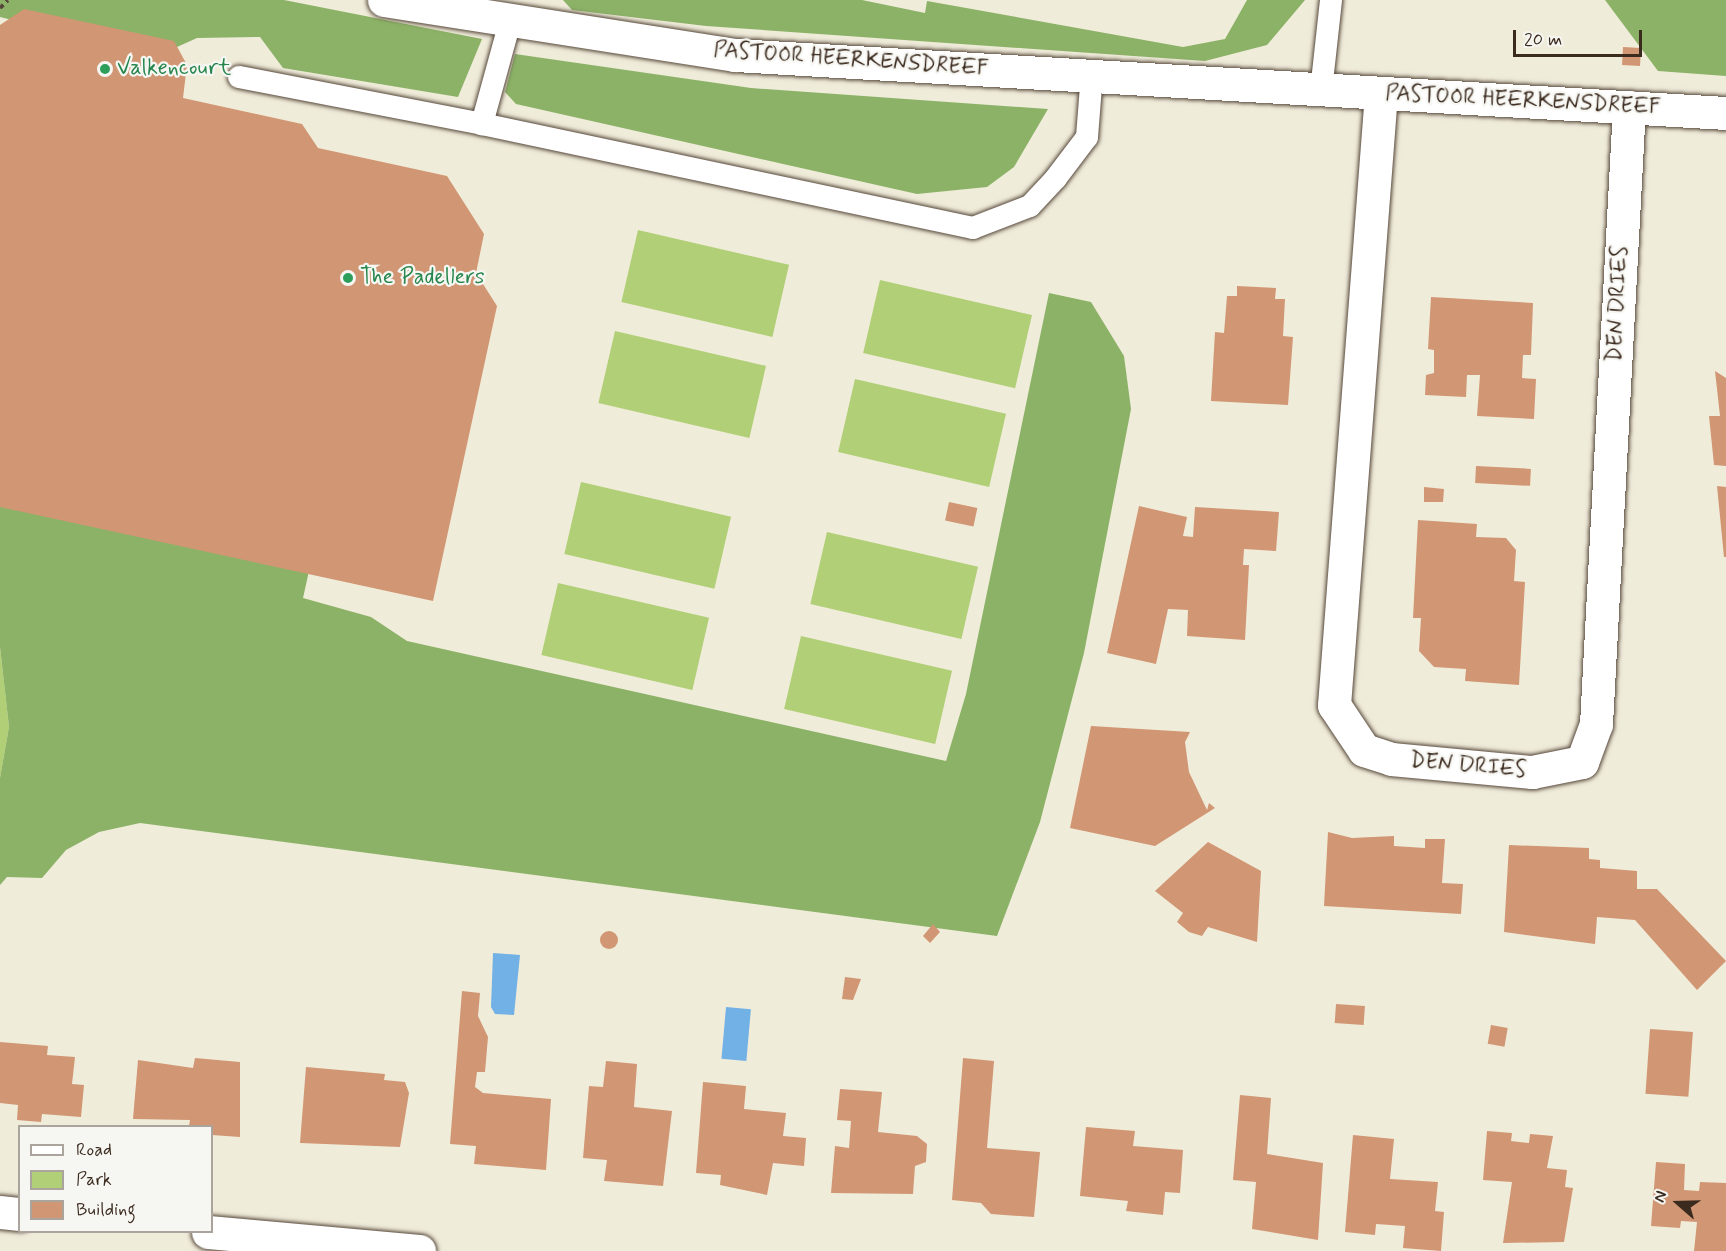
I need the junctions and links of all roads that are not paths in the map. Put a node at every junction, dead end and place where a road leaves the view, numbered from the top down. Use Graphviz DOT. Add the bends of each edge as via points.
graph roads {
  1 [pos="384,0"];
  2 [pos="1331,0"];
  3 [pos="510,22"];
  4 [pos="1092,74"];
  5 [pos="239,77"];
  6 [pos="1321,91"];
  7 [pos="1381,93"];
  8 [pos="1629,107"];
  9 [pos="1726,113"];
  10 [pos="482,124"];
  11 [pos="0,1212"];
  12 [pos="18,1214"];
  13 [pos="213,1232"];
  14 [pos="419,1251"];
  1 -- 3 [label="street, PASTOOR HEERKENSDREEF"];
  2 -- 6 [label="lane"];
  3 -- 4 [label="street, PASTOOR HEERKENSDREEF" via="735,55"];
  3 -- 10 [label="lane"];
  4 -- 6 [label="street, PASTOOR HEERKENSDREEF"];
  4 -- 10 [label="lane" via="1087,137 1056,178 1030,206 974,228"];
  5 -- 10 [label="lane"];
  6 -- 7 [label="street, PASTOOR HEERKENSDREEF"];
  7 -- 8 [label="street, PASTOOR HEERKENSDREEF"];
  7 -- 8 [label="street, DEN DRIES" via="1334,705 1364,750 1391,759 1532,772 1582,762 1596,724"];
  8 -- 9 [label="street, PASTOOR HEERKENSDREEF"];
  11 -- 12 [label="street"];
  13 -- 14 [label="street"];
}
